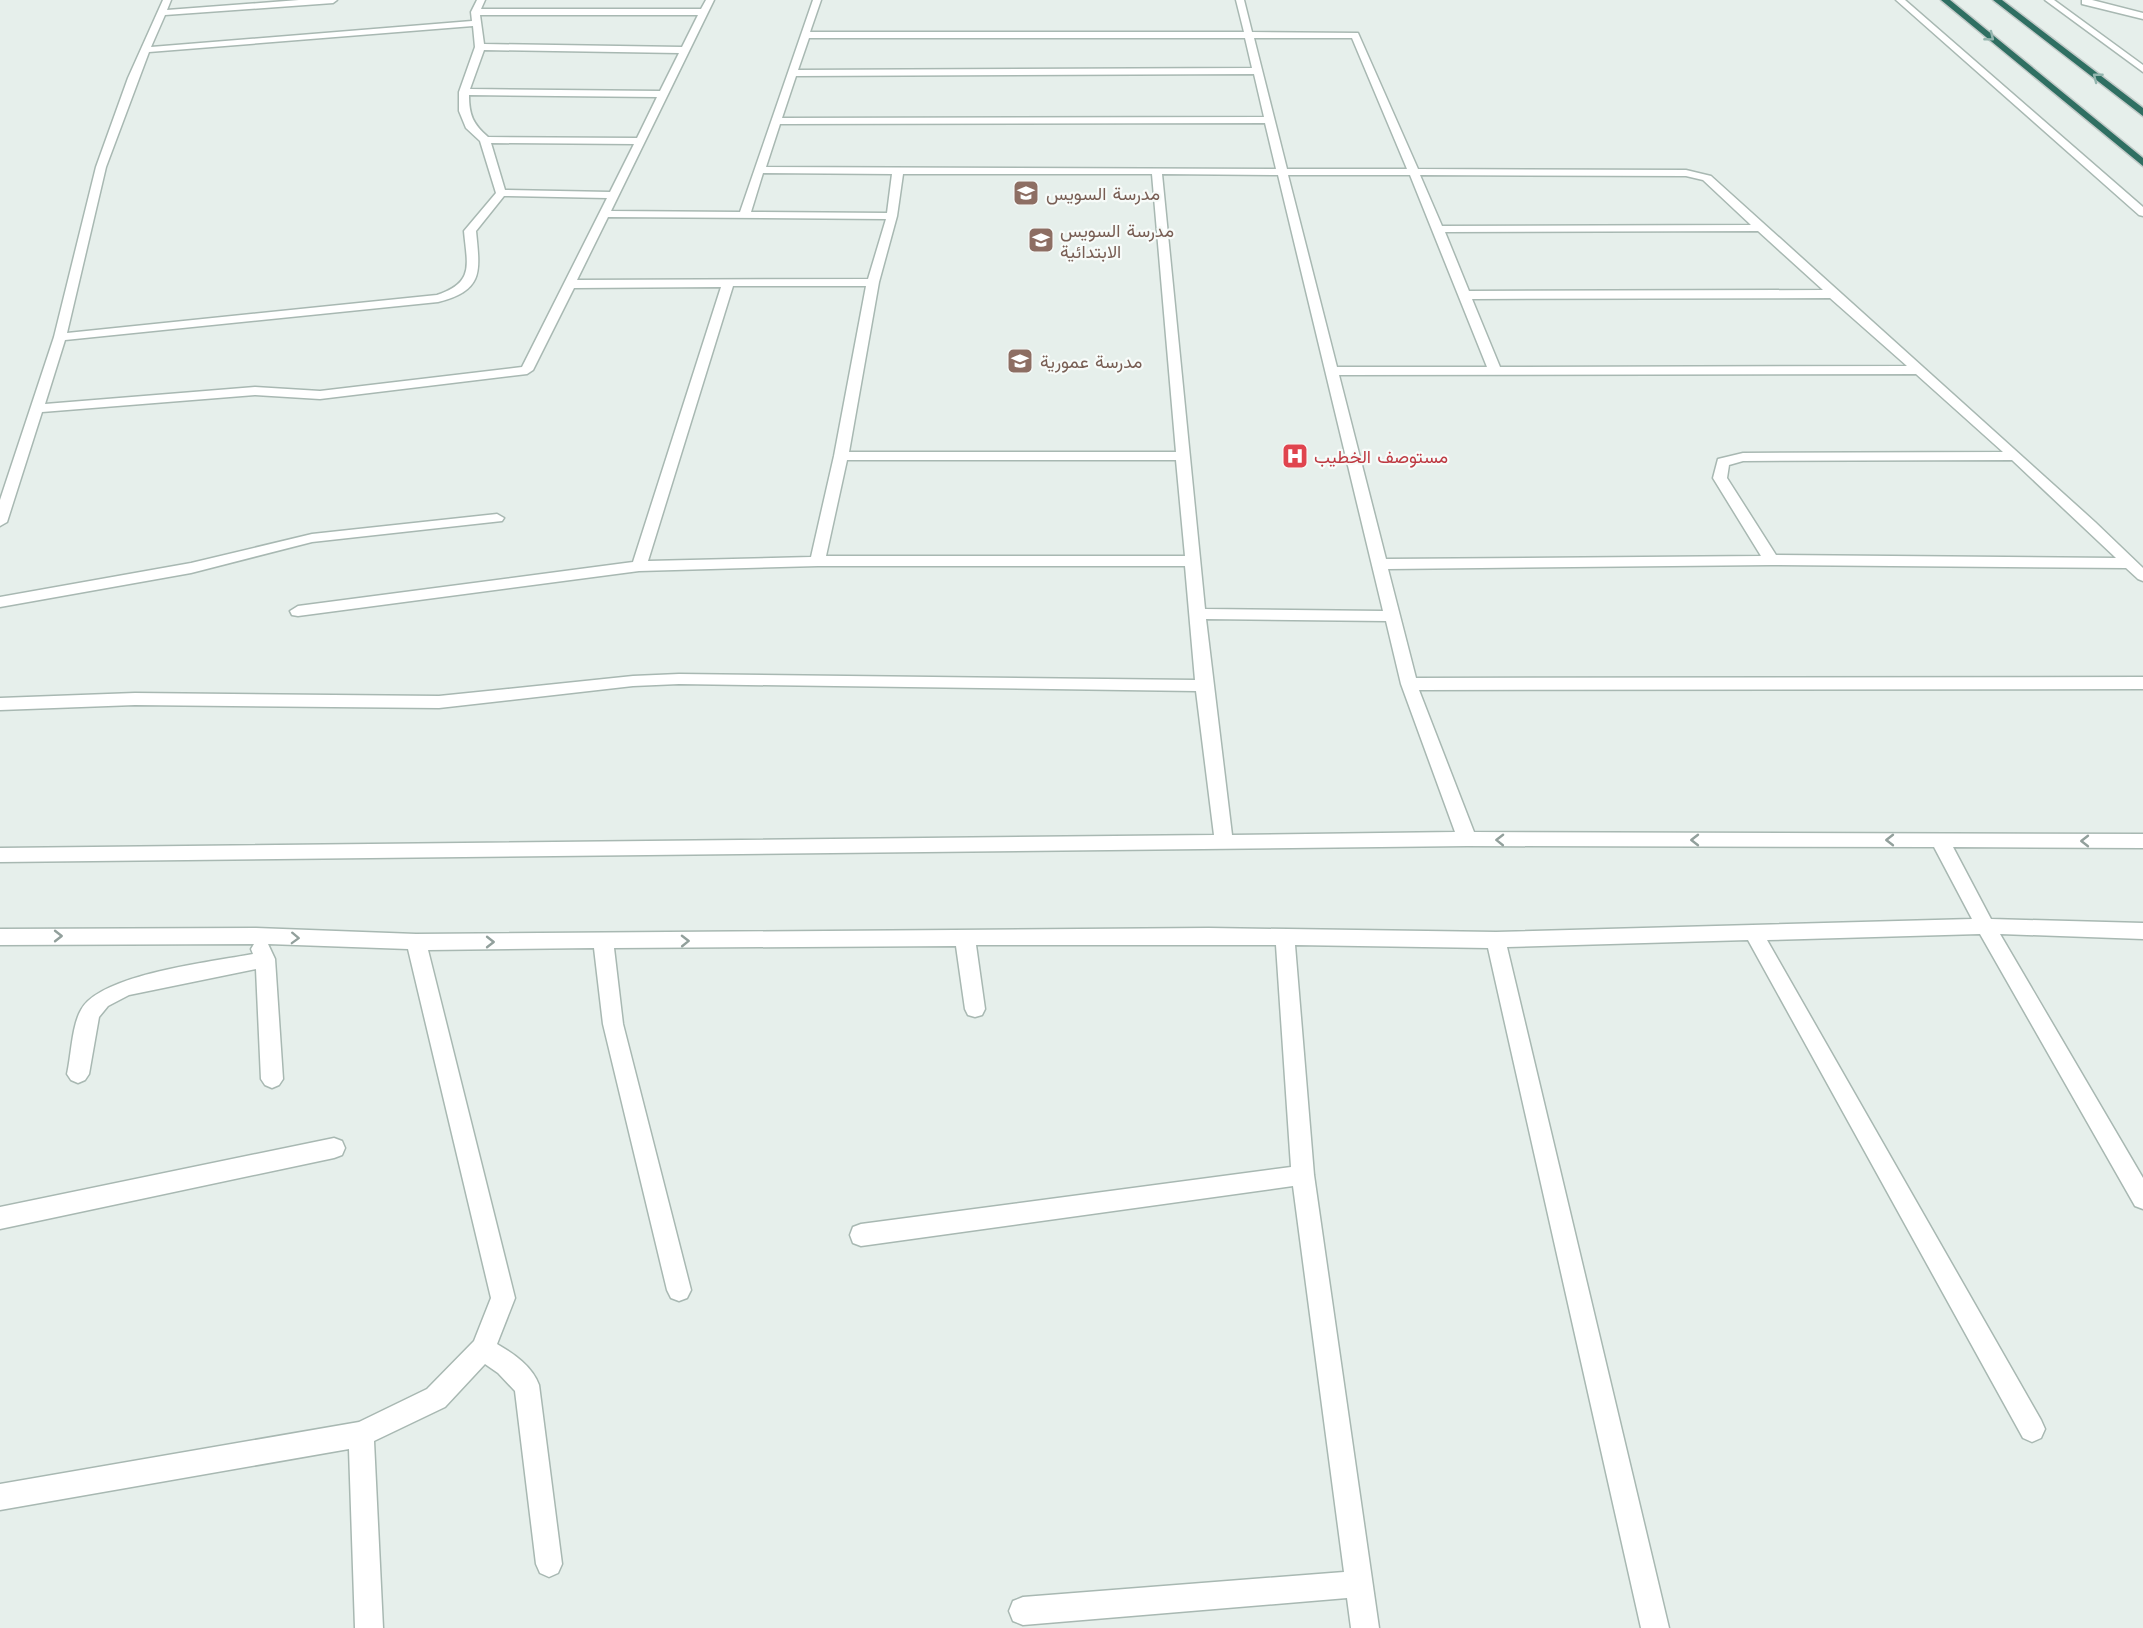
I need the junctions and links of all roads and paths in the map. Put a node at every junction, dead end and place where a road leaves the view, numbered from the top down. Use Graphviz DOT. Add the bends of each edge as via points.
graph roads {
  1 [pos="167,0"];
  2 [pos="333,0"];
  3 [pos="481,0"];
  4 [pos="710,0"];
  5 [pos="817,0"];
  6 [pos="1240,0"];
  7 [pos="1900,0"];
  8 [pos="1945,0"];
  9 [pos="1997,0"];
  10 [pos="2049,0"];
  11 [pos="2084,1"];
  12 [pos="704,12"];
  13 [pos="160,13"];
  14 [pos="2143,16"];
  15 [pos="476,18"];
  16 [pos="1249,34"];
  17 [pos="806,35"];
  18 [pos="480,47"];
  19 [pos="145,50"];
  20 [pos="685,50"];
  21 [pos="2143,69"];
  22 [pos="1258,71"];
  23 [pos="792,73"];
  24 [pos="464,92"];
  25 [pos="664,94"];
  26 [pos="2143,113"];
  27 [pos="1270,120"];
  28 [pos="776,121"];
  29 [pos="485,140"];
  30 [pos="640,141"];
  31 [pos="2143,163"];
  32 [pos="759,170"];
  33 [pos="898,171"];
  34 [pos="1156,172"];
  35 [pos="1283,173"];
  36 [pos="1414,174"];
  37 [pos="501,193"];
  38 [pos="614,195"];
  39 [pos="2143,213"];
  40 [pos="604,214"];
  41 [pos="744,215"];
  42 [pos="892,216"];
  43 [pos="1760,228"];
  44 [pos="1438,229"];
  45 [pos="728,282"];
  46 [pos="873,282"];
  47 [pos="569,284"];
  48 [pos="1831,294"];
  49 [pos="1464,295"];
  50 [pos="60,337"];
  51 [pos="1918,370"];
  52 [pos="1332,371"];
  53 [pos="1496,371"];
  54 [pos="35,409"];
  55 [pos="841,456"];
  56 [pos="1183,456"];
  57 [pos="2013,456"];
  58 [pos="18,463"];
  59 [pos="0,465"];
  60 [pos="497,518"];
  61 [pos="0,522"];
  62 [pos="1771,560"];
  63 [pos="818,561"];
  64 [pos="1193,561"];
  65 [pos="2130,563"];
  66 [pos="1379,564"];
  67 [pos="639,566"];
  68 [pos="2143,576"];
  69 [pos="0,602"];
  70 [pos="298,611"];
  71 [pos="1198,614"];
  72 [pos="1392,616"];
  73 [pos="2143,683"];
  74 [pos="1409,684"];
  75 [pos="1204,687"];
  76 [pos="0,704"];
  77 [pos="1467,839"];
  78 [pos="1224,841"];
  79 [pos="1940,841"];
  80 [pos="2143,841"];
  81 [pos="0,855"];
  82 [pos="1985,926"];
  83 [pos="2143,931"];
  84 [pos="1753,932"];
  85 [pos="256,936"];
  86 [pos="0,937"];
  87 [pos="965,938"];
  88 [pos="1285,939"];
  89 [pos="1496,940"];
  90 [pos="416,942"];
  91 [pos="603,942"];
  92 [pos="265,959"];
  93 [pos="975,1009"];
  94 [pos="78,1074"];
  95 [pos="272,1079"];
  96 [pos="334,1148"];
  97 [pos="1303,1175"];
  98 [pos="2143,1199"];
  99 [pos="0,1218"];
  100 [pos="861,1235"];
  101 [pos="679,1290"];
  102 [pos="483,1349"];
  103 [pos="2032,1429"];
  104 [pos="360,1434"];
  105 [pos="0,1497"];
  106 [pos="549,1564"];
  107 [pos="1359,1584"];
  108 [pos="1023,1611"];
  109 [pos="369,1628"];
  110 [pos="1365,1628"];
  111 [pos="1655,1628"];
  1 -- 13 [label="street"];
  2 -- 13 [label="street"];
  3 -- 15 [label="street"];
  4 -- 12 [label="street"];
  5 -- 17 [label="street"];
  6 -- 16 [label="street"];
  7 -- 39 [label="street"];
  8 -- 31 [label="highway, one-way"];
  26 -- 9 [label="highway, one-way"];
  10 -- 21 [label="street"];
  11 -- 14 [label="street"];
  12 -- 15 [label="street"];
  12 -- 20 [label="street"];
  13 -- 19 [label="street"];
  15 -- 18 [label="street"];
  15 -- 19 [label="street"];
  16 -- 17 [label="street"];
  16 -- 22 [label="street"];
  16 -- 36 [label="street" via="1355,35"];
  17 -- 23 [label="street"];
  18 -- 20 [label="street"];
  18 -- 24 [label="street"];
  19 -- 50 [label="street" via="102,166"];
  20 -- 25 [label="street"];
  22 -- 23 [label="street"];
  22 -- 27 [label="street"];
  23 -- 28 [label="street"];
  24 -- 25 [label="street"];
  24 -- 29 [label="street" via="464,111 470,126"];
  25 -- 30 [label="street"];
  27 -- 28 [label="street"];
  27 -- 35 [label="street"];
  28 -- 32 [label="street"];
  29 -- 30 [label="street"];
  29 -- 37 [label="street"];
  30 -- 38 [label="street"];
  32 -- 33 [label="street"];
  32 -- 41 [label="street"];
  33 -- 34 [label="street"];
  33 -- 42 [label="street"];
  34 -- 35 [label="street"];
  34 -- 56 [label="street"];
  35 -- 36 [label="street"];
  35 -- 52 [label="street"];
  36 -- 43 [label="street" via="1700,175"];
  36 -- 44 [label="street"];
  37 -- 38 [label="street"];
  37 -- 50 [label="street" via="470,231 472,277 468,287 459,293"];
  38 -- 40 [label="street"];
  40 -- 41 [label="street"];
  40 -- 47 [label="street"];
  41 -- 42 [label="street"];
  42 -- 46 [label="street"];
  43 -- 44 [label="street"];
  43 -- 48 [label="street"];
  44 -- 49 [label="street"];
  45 -- 46 [label="street"];
  45 -- 47 [label="street"];
  45 -- 67 [label="street"];
  46 -- 55 [label="street"];
  47 -- 54 [label="street" via="527,370 320,395 255,392"];
  48 -- 49 [label="street"];
  48 -- 51 [label="street"];
  49 -- 53 [label="street"];
  50 -- 54 [label="street"];
  51 -- 53 [label="street"];
  51 -- 57 [label="street"];
  52 -- 53 [label="street"];
  52 -- 66 [label="street"];
  54 -- 58 [label="street"];
  55 -- 56 [label="street"];
  55 -- 63 [label="street"];
  56 -- 64 [label="street"];
  57 -- 62 [label="street" via="1743,457 1723,462 1720,477"];
  57 -- 65 [label="street"];
  58 -- 59 [label="street"];
  58 -- 61 [label="street"];
  60 -- 69 [label="street" via="312,538 191,568"];
  62 -- 65 [label="street"];
  62 -- 66 [label="street"];
  63 -- 64 [label="street"];
  63 -- 67 [label="street"];
  64 -- 71 [label="street"];
  65 -- 68 [label="street"];
  66 -- 72 [label="street"];
  67 -- 70 [label="street"];
  71 -- 72 [label="street"];
  71 -- 75 [label="street"];
  72 -- 74 [label="street"];
  73 -- 74 [label="street"];
  74 -- 77 [label="street"];
  75 -- 76 [label="street" via="679,679 439,702 135,699"];
  75 -- 78 [label="street"];
  77 -- 78 [label="street"];
  79 -- 77 [label="street, one-way"];
  78 -- 81 [label="street"];
  80 -- 79 [label="street, one-way"];
  79 -- 82 [label="street"];
  82 -- 83 [label="street"];
  82 -- 84 [label="street"];
  82 -- 98 [label="street"];
  84 -- 89 [label="street"];
  84 -- 103 [label="street"];
  86 -- 85 [label="street, one-way"];
  85 -- 90 [label="street, one-way"];
  85 -- 92 [label="street"];
  87 -- 88 [label="street"];
  91 -- 87 [label="street, one-way"];
  87 -- 93 [label="street"];
  88 -- 89 [label="street"];
  88 -- 97 [label="street"];
  89 -- 111 [label="street"];
  90 -- 91 [label="street, one-way"];
  90 -- 102 [label="street" via="503,1298"];
  91 -- 101 [label="street" via="613,1024"];
  92 -- 94 [label="street" via="125,988 101,1000 88,1014"];
  92 -- 95 [label="street"];
  96 -- 99 [label="street"];
  97 -- 100 [label="street"];
  97 -- 107 [label="street"];
  102 -- 104 [label="street" via="436,1398"];
  102 -- 106 [label="street" via="507,1364 527,1385"];
  104 -- 105 [label="street"];
  104 -- 109 [label="street"];
  107 -- 108 [label="street"];
  107 -- 110 [label="street"];
}
